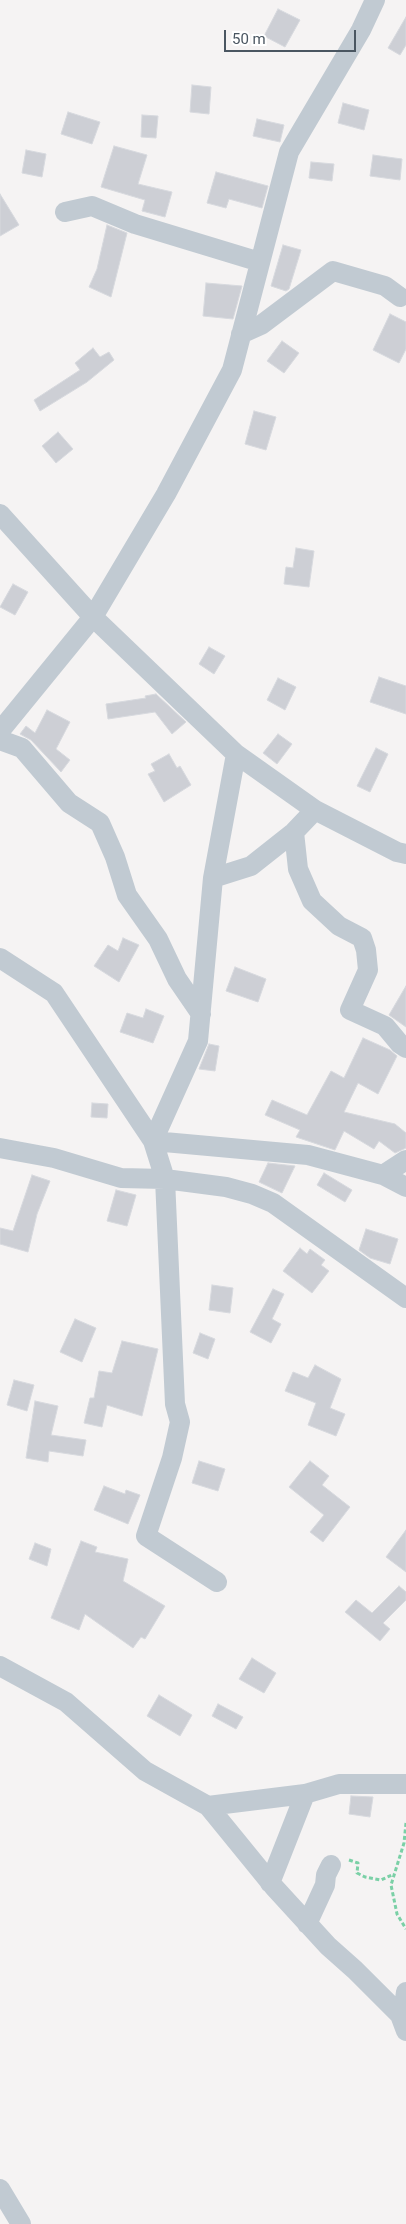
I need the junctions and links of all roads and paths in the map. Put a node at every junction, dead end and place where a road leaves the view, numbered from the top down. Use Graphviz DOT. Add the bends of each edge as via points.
graph roads {
  1 [pos="375,0"];
  2 [pos="65,212"];
  3 [pos="260,262"];
  4 [pos="400,297"];
  5 [pos="241,334"];
  6 [pos="0,514"];
  7 [pos="93,617"];
  8 [pos="0,731"];
  9 [pos="0,740"];
  10 [pos="236,754"];
  11 [pos="315,810"];
  12 [pos="294,832"];
  13 [pos="406,854"];
  14 [pos="213,878"];
  15 [pos="0,958"];
  16 [pos="201,1014"];
  17 [pos="406,1048"];
  18 [pos="153,1141"];
  19 [pos="0,1148"];
  20 [pos="406,1160"];
  21 [pos="383,1175"];
  22 [pos="165,1179"];
  23 [pos="406,1187"];
  24 [pos="406,1298"];
  25 [pos="217,1582"];
  26 [pos="0,1666"];
  27 [pos="406,1784"];
  28 [pos="305,1794"];
  29 [pos="208,1806"];
  30 [pos="406,1823"];
  31 [pos="331,1865"];
  32 [pos="394,1873"];
  33 [pos="270,1883"];
  34 [pos="307,1924"];
  35 [pos="406,1929"];
  36 [pos="406,1992"];
  37 [pos="403,2023"];
  38 [pos="0,2189"];
  39 [pos="21,2224"];
  1 -- 3 [label="street" via="361,30 289,152"];
  2 -- 3 [label="street" via="92,206 134,224"];
  3 -- 5 [label="street"];
  4 -- 5 [label="street" via="385,286 333,271 261,325"];
  5 -- 7 [label="street" via="232,370 166,494"];
  6 -- 7 [label="street"];
  7 -- 8 [label="street"];
  7 -- 10 [label="street"];
  9 -- 16 [label="street" via="22,748 69,803 100,823 127,895 158,939 177,980"];
  10 -- 11 [label="street"];
  10 -- 14 [label="street"];
  11 -- 12 [label="street"];
  11 -- 13 [label="street"];
  12 -- 14 [label="street" via="251,866"];
  12 -- 17 [label="street" via="298,869 312,901 340,926 362,938 366,950 368,970 350,1010 385,1026"];
  14 -- 16 [label="street"];
  15 -- 18 [label="street" via="54,994"];
  16 -- 18 [label="street" via="198,1041"];
  18 -- 21 [label="street" via="308,1156"];
  18 -- 22 [label="street"];
  19 -- 22 [label="street" via="54,1158 121,1178"];
  20 -- 21 [label="street"];
  21 -- 23 [label="street"];
  22 -- 24 [label="street" via="226,1188 273,1203"];
  22 -- 25 [label="street" via="175,1404 180,1422 172,1458 146,1536"];
  26 -- 29 [label="street" via="66,1702 146,1771"];
  27 -- 28 [label="street" via="338,1784"];
  28 -- 29 [label="street"];
  28 -- 33 [label="street"];
  29 -- 33 [label="street"];
  30 -- 32 [label="path" via="404,1843"];
  31 -- 32 [label="path" via="340,1858 358,1863 357,1873 380,1880"];
  31 -- 34 [label="street"];
  32 -- 35 [label="path" via="391,1885 397,1914"];
  33 -- 34 [label="street"];
  34 -- 37 [label="street"];
  36 -- 37 [label="street"];
  38 -- 39 [label="street"];
}
